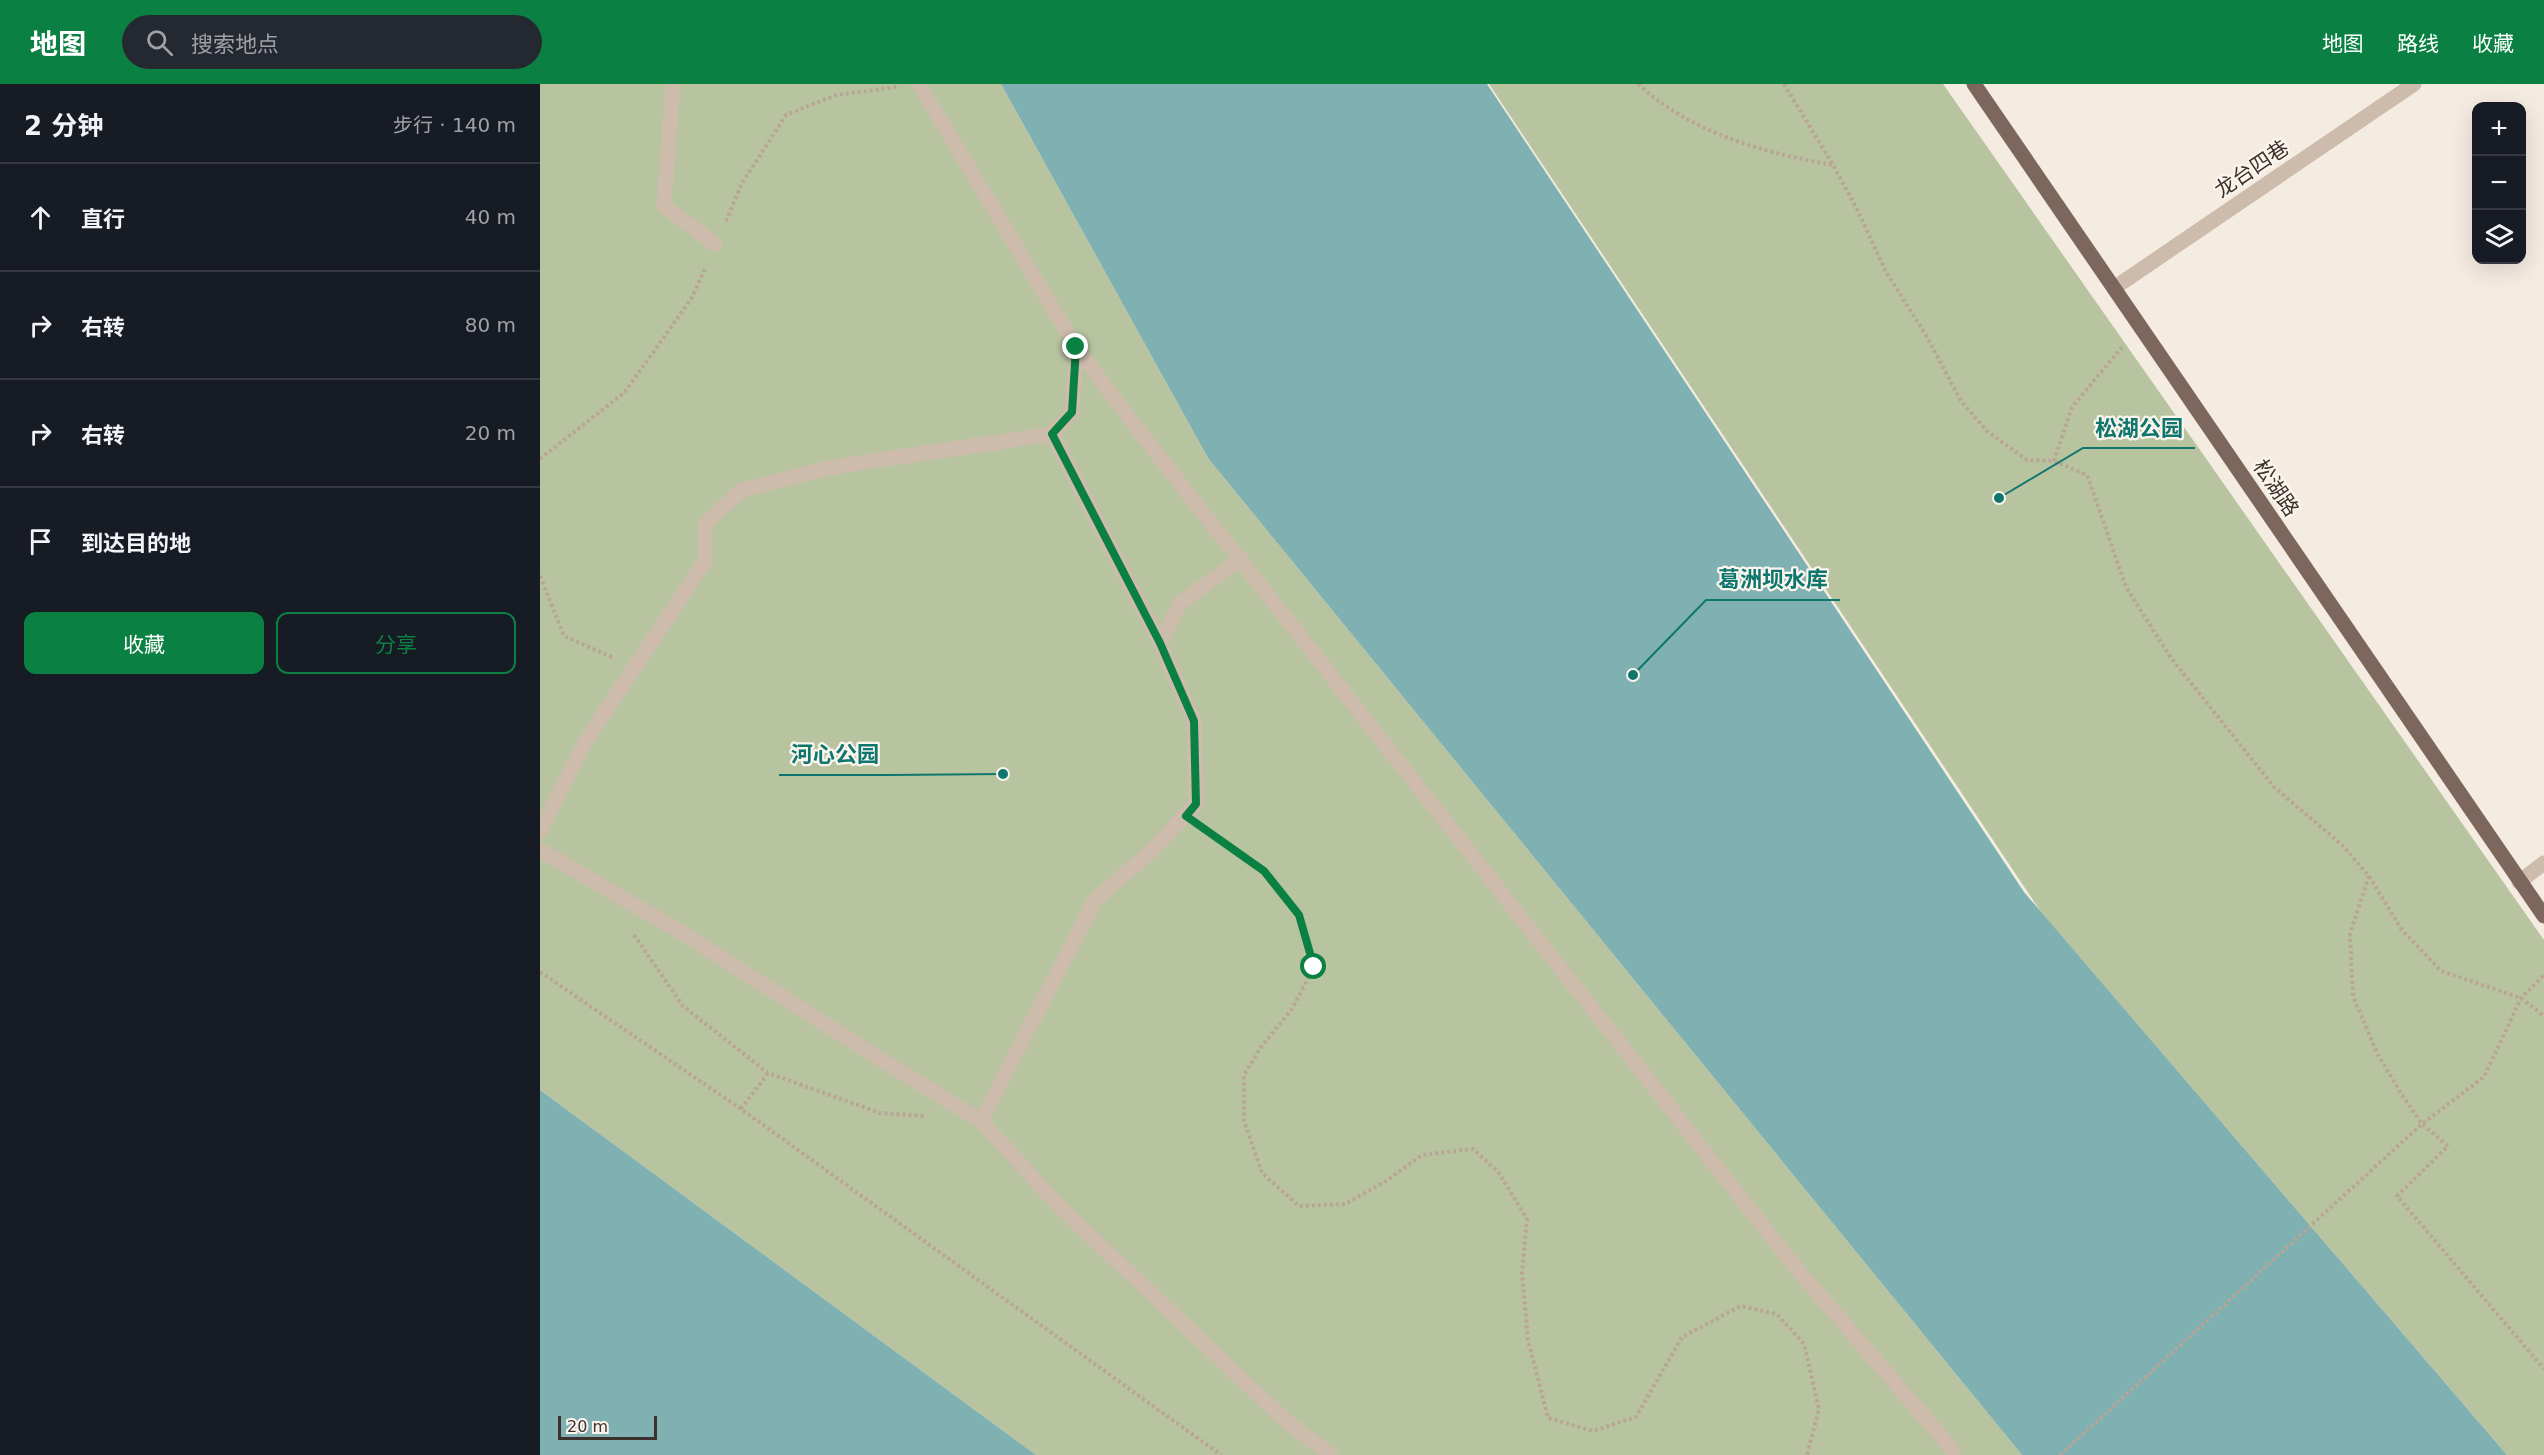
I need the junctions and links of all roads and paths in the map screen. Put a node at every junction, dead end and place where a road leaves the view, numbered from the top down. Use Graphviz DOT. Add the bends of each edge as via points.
graph roads {
  1 [pos="673,84"];
  2 [pos="919,84"];
  3 [pos="1638,84"];
  4 [pos="1784,84"];
  5 [pos="1974,84"];
  6 [pos="2414,84"];
  7 [pos="1833,165"];
  8 [pos="715,244"];
  9 [pos="2114,288"];
  10 [pos="2140,326"];
  11 [pos="1076,347"];
  12 [pos="1052,434"];
  13 [pos="2054,461"];
  14 [pos="1241,560"];
  15 [pos="540,576"];
  16 [pos="1160,643"];
  17 [pos="634,666"];
  18 [pos="1186,816"];
  19 [pos="540,831"];
  20 [pos="540,850"];
  21 [pos="2544,863"];
  22 [pos="2369,876"];
  23 [pos="2519,882"];
  24 [pos="2544,916"];
  25 [pos="630,930"];
  26 [pos="540,972"];
  27 [pos="2544,975"];
  28 [pos="2520,998"];
  29 [pos="2544,1016"];
  30 [pos="768,1073"];
  31 [pos="741,1109"];
  32 [pos="936,1117"];
  33 [pos="981,1121"];
  34 [pos="2422,1124"];
  35 [pos="2544,1369"];
  36 [pos="1221,1455"];
  37 [pos="1330,1455"];
  38 [pos="1807,1455"];
  39 [pos="1954,1455"];
  40 [pos="2060,1455"];
  1 -- 8 [label="street" via="664,206"];
  2 -- 11 [label="street"];
  3 -- 7 [label="path" via="1659,104 1711,131 1780,156"];
  4 -- 7 [label="path"];
  5 -- 9 [label="main road, 松湖路"];
  6 -- 9 [label="street, 龙台四巷"];
  7 -- 13 [label="path" via="1886,272 1961,401 1987,431 2027,460"];
  9 -- 10 [label="main road, 松湖路"];
  10 -- 13 [label="path" via="2072,407"];
  10 -- 23 [label="main road, 松湖路"];
  11 -- 12 [label="street" via="1072,412"];
  11 -- 14 [label="street"];
  12 -- 16 [label="street"];
  12 -- 17 [label="street" via="832,467 742,490 705,524 705,561"];
  13 -- 22 [label="path" via="2087,475 2126,587 2171,658 2274,787 2342,845"];
  14 -- 16 [label="street" via="1180,603"];
  14 -- 39 [label="street" via="1792,1263"];
  15 -- 17 [label="path" via="564,636"];
  16 -- 18 [label="street" via="1194,721 1196,804"];
  17 -- 19 [label="street" via="585,742"];
  18 -- 33 [label="street" via="1095,900"];
  18 -- 38 [label="path" via="1264,871 1299,915 1314,967 1292,1009 1244,1075 1244,1121 1262,1173 1299,1206 1345,1204 1422,1155 1473,1149 1499,1173 1527,1219 1522,1273 1528,1340 1548,1418 1593,1431 1636,1417 1682,1337 1741,1306 1777,1314 1804,1344 1819,1409"];
  20 -- 33 [label="street" via="684,933"];
  21 -- 23 [label="street"];
  22 -- 28 [label="path" via="2402,930 2441,971"];
  22 -- 34 [label="path" via="2350,934 2353,996 2377,1053"];
  23 -- 24 [label="main road, 松湖路"];
  25 -- 30 [label="path" via="683,1006"];
  26 -- 31 [label="path"];
  27 -- 28 [label="path"];
  28 -- 29 [label="path"];
  28 -- 34 [label="path" via="2484,1077"];
  30 -- 31 [label="path"];
  30 -- 32 [label="path" via="880,1113"];
  31 -- 36 [label="path"];
  33 -- 37 [label="street" via="1063,1210 1286,1422"];
  34 -- 35 [label="path" via="2448,1146 2397,1196"];
  34 -- 40 [label="path"];
}
